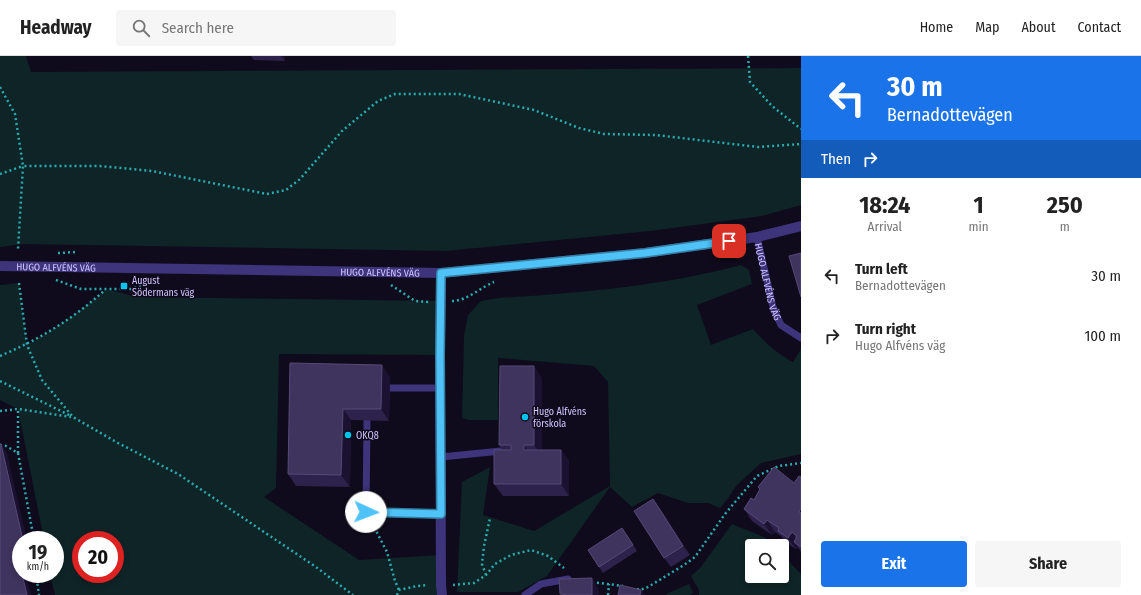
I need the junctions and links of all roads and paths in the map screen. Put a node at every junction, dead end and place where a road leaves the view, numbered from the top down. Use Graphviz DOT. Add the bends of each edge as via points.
graph roads {
  1 [pos="748,56"];
  2 [pos="0,87"];
  3 [pos="801,129"];
  4 [pos="801,144"];
  5 [pos="23,166"];
  6 [pos="0,174"];
  7 [pos="801,226"];
  8 [pos="757,238"];
  9 [pos="18,249"];
  10 [pos="0,266"];
  11 [pos="441,273"];
  12 [pos="19,283"];
  13 [pos="106,289"];
  14 [pos="801,338"];
  15 [pos="27,345"];
  16 [pos="0,356"];
  17 [pos="0,381"];
  18 [pos="390,388"];
  19 [pos="440,388"];
  20 [pos="18,409"];
  21 [pos="0,411"];
  22 [pos="73,417"];
  23 [pos="367,421"];
  24 [pos="0,445"];
  25 [pos="501,451"];
  26 [pos="18,453"];
  27 [pos="441,457"];
  28 [pos="801,463"];
  29 [pos="366,512"];
  30 [pos="441,514"];
  31 [pos="490,518"];
  32 [pos="32,531"];
  33 [pos="568,571"];
  34 [pos="486,575"];
  35 [pos="568,580"];
  36 [pos="590,582"];
  37 [pos="37,583"];
  38 [pos="609,584"];
  39 [pos="626,587"];
  40 [pos="633,588"];
  41 [pos="399,590"];
  42 [pos="442,590"];
  43 [pos="39,595"];
  44 [pos="353,595"];
  45 [pos="397,595"];
  46 [pos="525,595"];
  47 [pos="608,595"];
  1 -- 3 [label="path" via="750,82 772,106"];
  2 -- 5 [label="path" via="15,114"];
  4 -- 5 [label="path" via="758,147 656,135 604,134 579,128 534,110 458,94 395,94 378,101 342,131 300,179 286,190 266,194 152,171 100,166"];
  5 -- 6 [label="path"];
  5 -- 9 [label="path"];
  7 -- 8 [label="street, HUGO ALFVÉNS VÄG"];
  8 -- 11 [label="street, HUGO ALFVÉNS VÄG" via="645,253"];
  8 -- 14 [label="lane, HUGO ALFVÉNS VÄG" via="773,307 781,325"];
  10 -- 11 [label="street, HUGO ALFVÉNS VÄG"];
  11 -- 19 [label="street"];
  12 -- 15 [label="path"];
  13 -- 15 [label="path" via="63,324"];
  15 -- 16 [label="path"];
  15 -- 22 [label="path" via="42,380"];
  17 -- 22 [label="path"];
  18 -- 19 [label="lane"];
  19 -- 27 [label="street"];
  20 -- 21 [label="path"];
  20 -- 22 [label="path"];
  20 -- 26 [label="path"];
  22 -- 44 [label="path" via="178,474"];
  23 -- 29 [label="lane"];
  24 -- 26 [label="path"];
  25 -- 27 [label="lane"];
  26 -- 32 [label="path"];
  27 -- 30 [label="street"];
  28 -- 40 [label="path" via="779,466 757,476 725,514 695,557 648,587 640,590"];
  29 -- 30 [label="lane"];
  29 -- 41 [label="path" via="386,552"];
  30 -- 42 [label="street"];
  31 -- 34 [label="path" via="482,564"];
  33 -- 34 [label="path" via="548,556 531,550 511,555 495,564"];
  34 -- 42 [label="path" via="474,583"];
  35 -- 46 [label="lane" via="541,584"];
  36 -- 38 [label="path"];
  37 -- 43 [label="path"];
  38 -- 39 [label="path"];
  38 -- 47 [label="path"];
  41 -- 42 [label="path" via="417,586"];
  41 -- 45 [label="path"];
}
